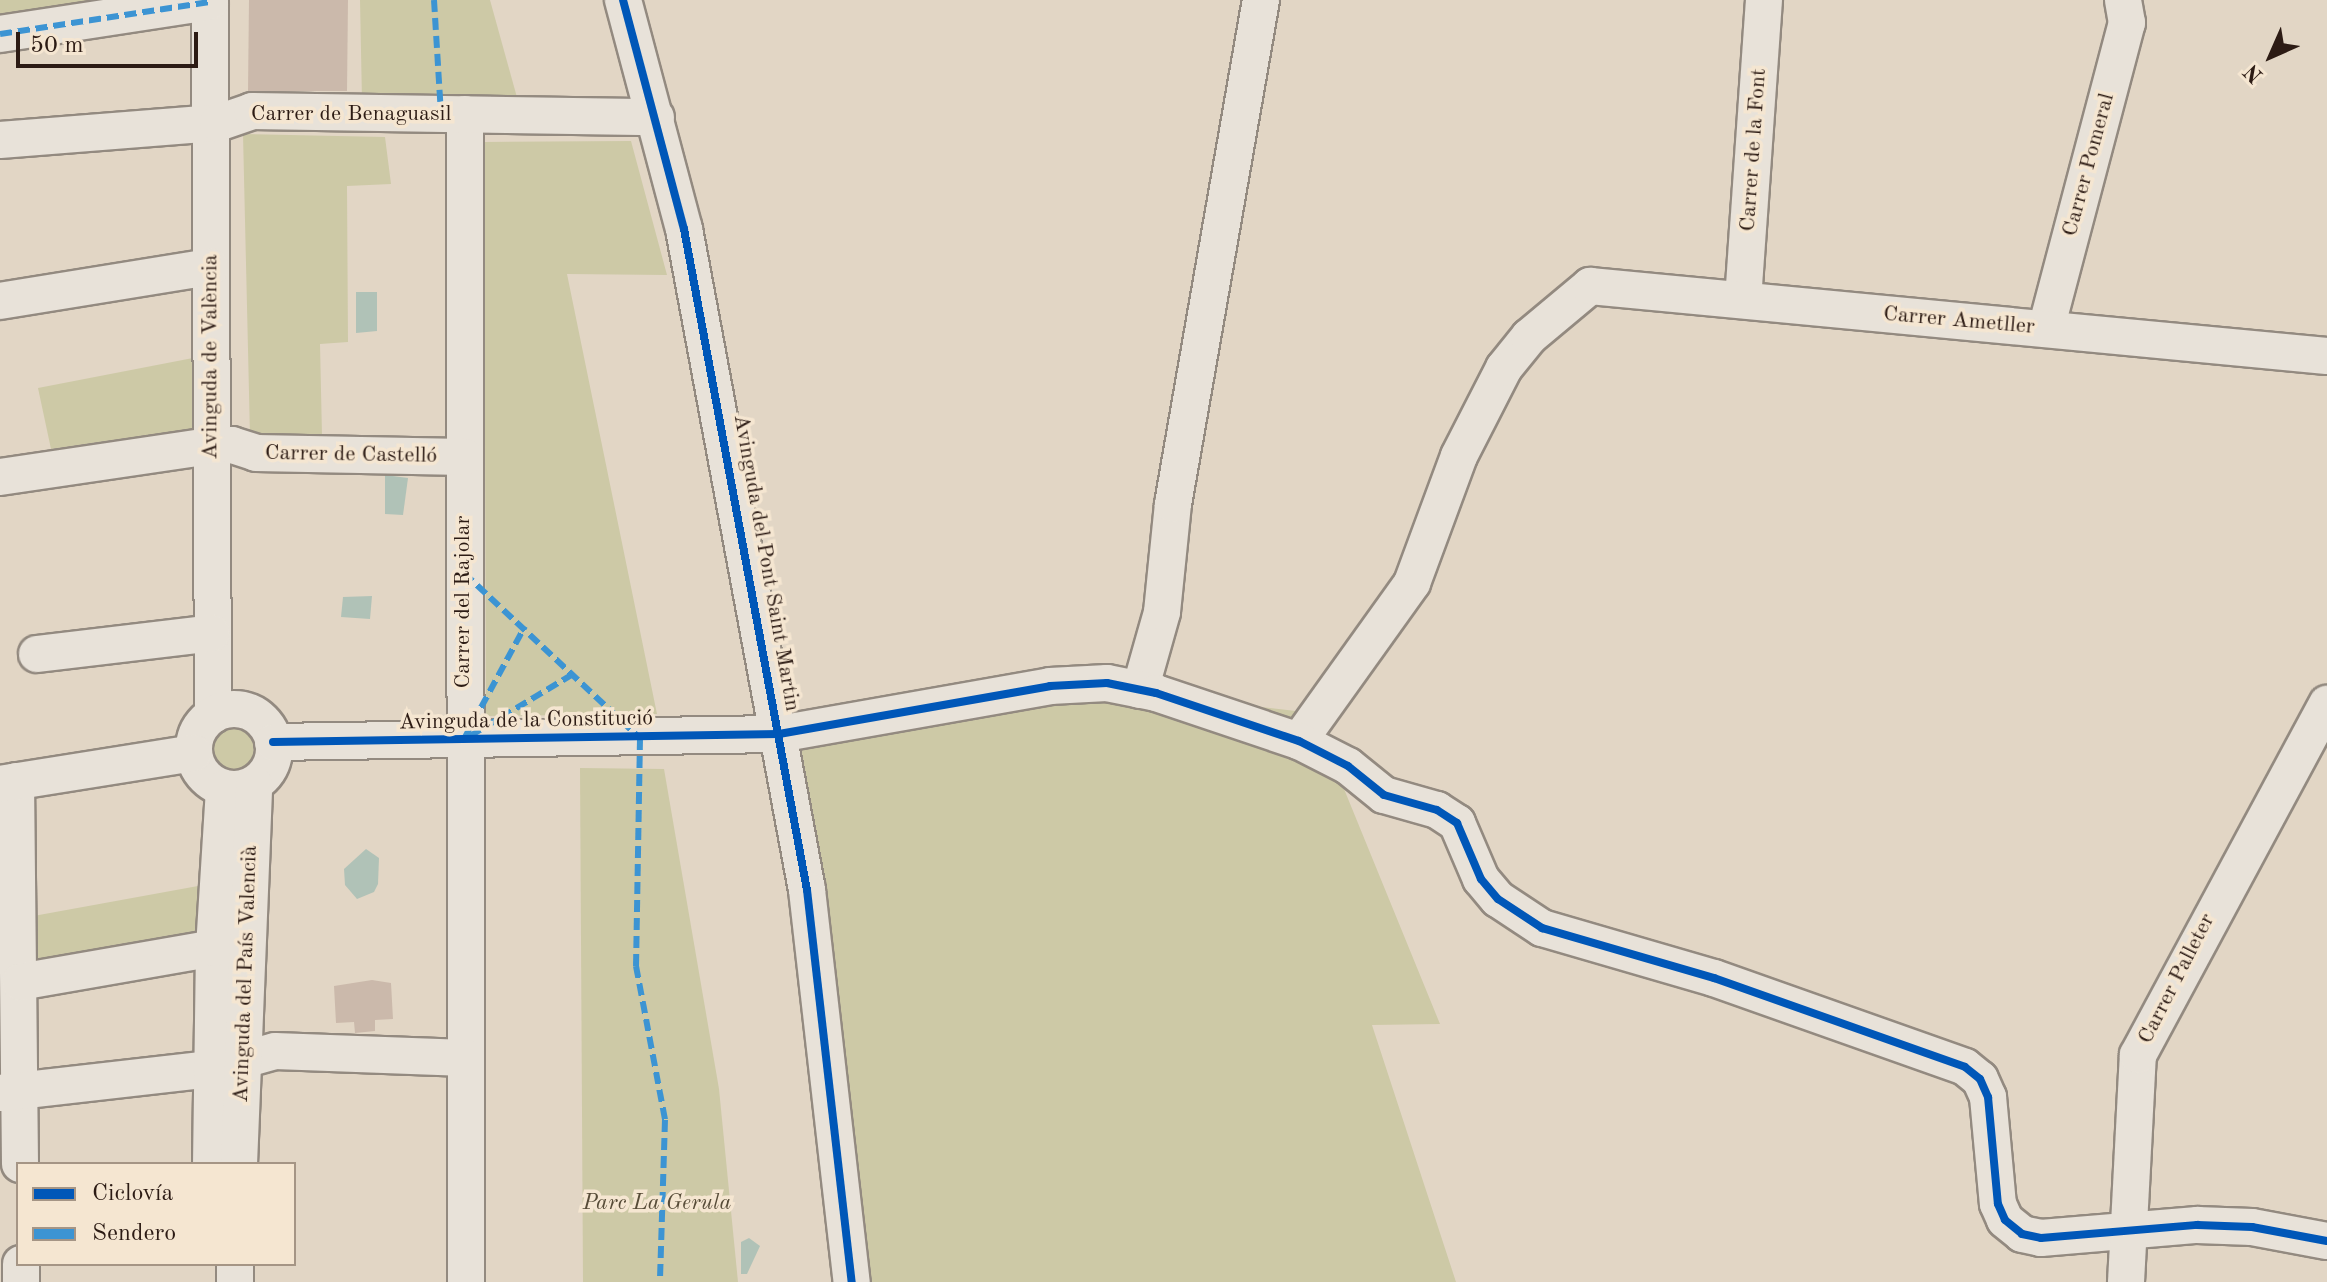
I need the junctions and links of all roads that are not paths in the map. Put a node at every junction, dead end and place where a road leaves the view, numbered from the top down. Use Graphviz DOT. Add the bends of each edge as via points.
graph roads {
  1 [pos="623,0"];
  2 [pos="1261,0"];
  3 [pos="1764,0"];
  4 [pos="2123,0"];
  5 [pos="217,1"];
  6 [pos="0,34"];
  7 [pos="465,114"];
  8 [pos="656,117"];
  9 [pos="220,122"];
  10 [pos="0,140"];
  11 [pos="210,267"];
  12 [pos="1743,300"];
  13 [pos="0,301"];
  14 [pos="2046,329"];
  15 [pos="2327,356"];
  16 [pos="222,445"];
  17 [pos="465,457"];
  18 [pos="0,477"];
  19 [pos="212,633"];
  20 [pos="37,654"];
  21 [pos="1140,690"];
  22 [pos="2327,704"];
  23 [pos="223,712"];
  24 [pos="779,734"];
  25 [pos="464,739"];
  26 [pos="1299,741"];
  27 [pos="273,742"];
  28 [pos="194,753"];
  29 [pos="8,782"];
  30 [pos="239,786"];
  31 [pos="214,948"];
  32 [pos="20,982"];
  33 [pos="466,1058"];
  34 [pos="227,1063"];
  35 [pos="10,1092"];
  36 [pos="20,1162"];
  37 [pos="211,1162"];
  38 [pos="239,1162"];
  39 [pos="2128,1233"];
  40 [pos="2327,1241"];
  41 [pos="466,1282"];
  42 [pos="852,1282"];
  43 [pos="2126,1282"];
  1 -- 8 [label="street, Avinguda del Pont Saint Martin"];
  2 -- 21 [label="street" via="1173,504 1162,612"];
  3 -- 12 [label="street, Carrer de la Font"];
  4 -- 14 [label="street, Carrer Pomeral" via="2127,23"];
  5 -- 6 [label="street"];
  5 -- 9 [label="street, Avinguda de València"];
  7 -- 8 [label="street, Carrer de Benaguasil"];
  7 -- 9 [label="street, Carrer de Benaguasil" via="252,111"];
  7 -- 17 [label="street, Carrer del Rajolar"];
  8 -- 24 [label="street, Avinguda del Pont Saint Martin" via="717,392"];
  9 -- 10 [label="street, Carrer de Benaguasil"];
  9 -- 11 [label="street, Avinguda de València"];
  9 -- 16 [label="street, Avinguda de València"];
  11 -- 13 [label="street"];
  11 -- 16 [label="street, Avinguda de València"];
  12 -- 14 [label="street, Carrer Ametller"];
  12 -- 26 [label="street, Carrer Ametller" via="1590,286 1529,337 1504,368 1459,456 1412,583"];
  14 -- 15 [label="street, Carrer Ametller"];
  16 -- 17 [label="street, Carrer de Castelló" via="256,453"];
  16 -- 18 [label="street, Carrer de Castelló"];
  16 -- 19 [label="street, Avinguda de València"];
  16 -- 23 [label="street, Avinguda de València"];
  17 -- 25 [label="street, Carrer del Rajolar"];
  19 -- 20 [label="street"];
  19 -- 23 [label="street, Avinguda de València"];
  21 -- 24 [label="street, Avinguda de la Constitució" via="1107,683 1050,686"];
  21 -- 26 [label="street, Avinguda de la Constitució"];
  22 -- 39 [label="street, Carrer Palleter" via="2138,1055"];
  23 -- 27 [label="street" via="255,715"];
  23 -- 28 [label="street" via="197,731"];
  24 -- 25 [label="street, Avinguda de la Constitució"];
  24 -- 42 [label="street, Avinguda del Pont Saint Martin" via="807,890 847,1203"];
  25 -- 27 [label="street, Avinguda de la Constitució"];
  25 -- 33 [label="street, Carrer del Rajolar"];
  26 -- 39 [label="street, Avinguda de la Constitució" via="1348,766 1384,795 1437,810 1457,823 1481,879 1530,922 1714,978 1965,1067 1980,1079 1988,1097 1998,1204 2005,1220 2022,1234 2041,1238"];
  27 -- 30 [label="street" via="270,766"];
  28 -- 29 [label="street"];
  28 -- 30 [label="street" via="204,775"];
  29 -- 32 [label="street"];
  30 -- 31 [label="street, Avinguda del País Valencià"];
  30 -- 34 [label="street, Avinguda del País Valencià"];
  31 -- 32 [label="street"];
  31 -- 34 [label="street, Avinguda del País Valencià"];
  32 -- 35 [label="street"];
  33 -- 34 [label="street" via="275,1051"];
  33 -- 41 [label="street, Carrer del Rajolar"];
  34 -- 35 [label="street"];
  34 -- 37 [label="street, Avinguda del País Valencià"];
  34 -- 38 [label="street, Avinguda del País Valencià"];
  35 -- 36 [label="street"];
  39 -- 40 [label="street" via="2197,1225 2252,1227"];
  39 -- 43 [label="street, Carrer Palleter"];
}
